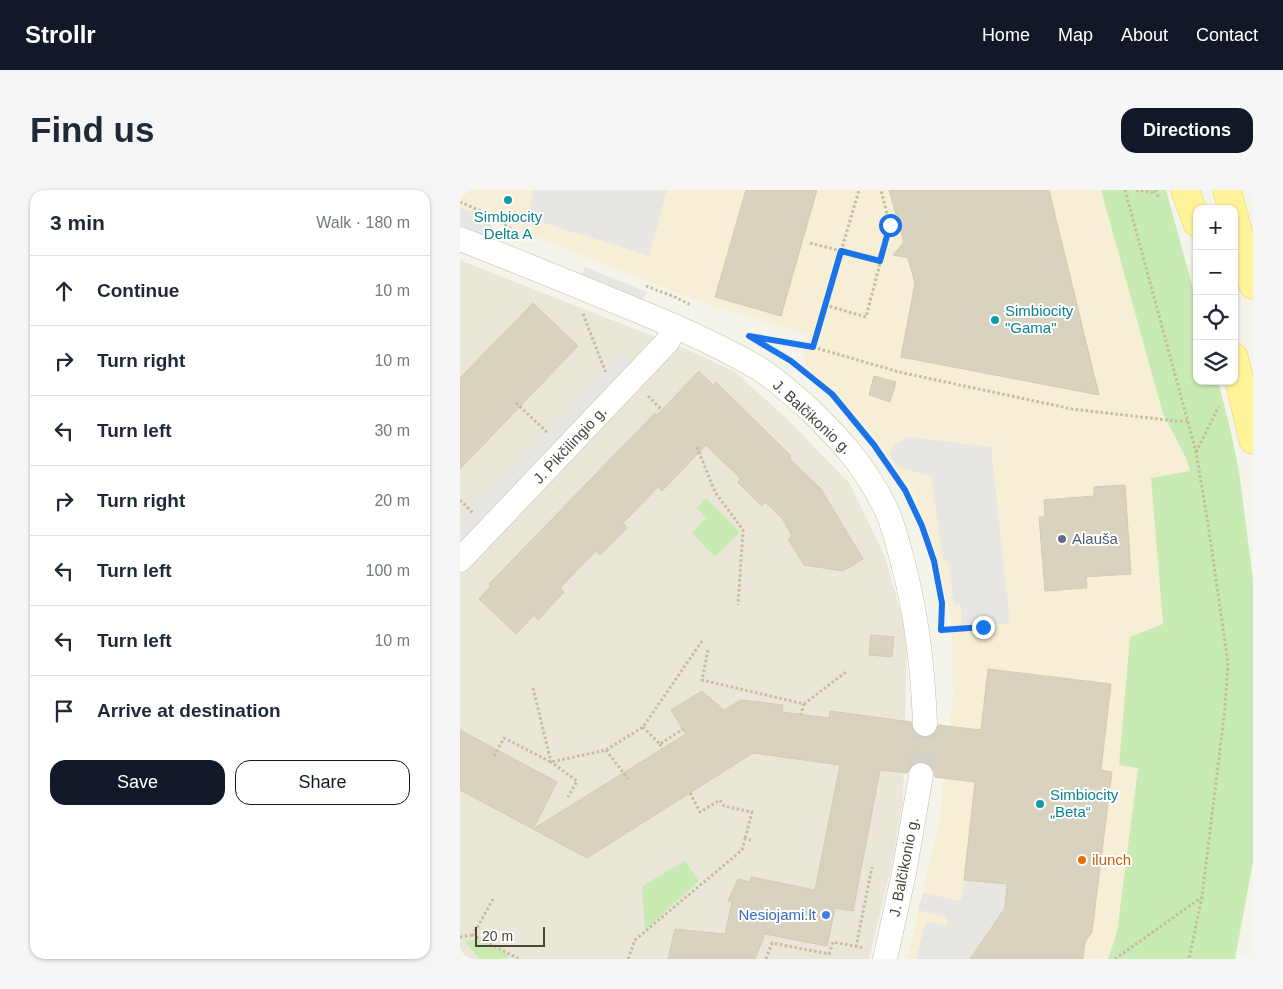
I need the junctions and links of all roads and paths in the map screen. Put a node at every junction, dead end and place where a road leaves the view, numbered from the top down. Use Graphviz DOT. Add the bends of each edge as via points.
graph roads {
  1 [pos="859,190"];
  2 [pos="881,190"];
  3 [pos="1125,190"];
  4 [pos="1136,190"];
  5 [pos="1185,190"];
  6 [pos="1227,190"];
  7 [pos="1156,193"];
  8 [pos="460,202"];
  9 [pos="1231,205"];
  10 [pos="1193,212"];
  11 [pos="1238,231"];
  12 [pos="460,239"];
  13 [pos="535,243"];
  14 [pos="810,243"];
  15 [pos="841,251"];
  16 [pos="880,261"];
  17 [pos="572,284"];
  18 [pos="640,284"];
  19 [pos="1253,285"];
  20 [pos="825,305"];
  21 [pos="699,310"];
  22 [pos="674,326"];
  23 [pos="757,341"];
  24 [pos="813,347"];
  25 [pos="1238,374"];
  26 [pos="818,383"];
  27 [pos="615,397"];
  28 [pos="516,403"];
  29 [pos="1219,405"];
  30 [pos="842,407"];
  31 [pos="1188,421"];
  32 [pos="1253,440"];
  33 [pos="697,447"];
  34 [pos="565,449"];
  35 [pos="1196,452"];
  36 [pos="912,504"];
  37 [pos="460,560"];
  38 [pos="738,605"];
  39 [pos="983,627"];
  40 [pos="941,630"];
  41 [pos="942,639"];
  42 [pos="702,641"];
  43 [pos="708,650"];
  44 [pos="846,672"];
  45 [pos="533,688"];
  46 [pos="804,704"];
  47 [pos="801,714"];
  48 [pos="925,724"];
  49 [pos="643,727"];
  50 [pos="683,730"];
  51 [pos="660,744"];
  52 [pos="662,749"];
  53 [pos="606,750"];
  54 [pos="494,756"];
  55 [pos="551,762"];
  56 [pos="921,775"];
  57 [pos="628,779"];
  58 [pos="690,793"];
  59 [pos="568,797"];
  60 [pos="745,839"];
  61 [pos="751,840"];
  62 [pos="872,866"];
  63 [pos="1202,897"];
  64 [pos="494,899"];
  65 [pos="472,935"];
  66 [pos="460,937"];
  67 [pos="511,955"];
  68 [pos="508,959"];
  69 [pos="519,959"];
  70 [pos="628,959"];
  71 [pos="766,959"];
  72 [pos="885,959"];
  73 [pos="1115,959"];
  74 [pos="1189,959"];
  1 -- 15 [label="path"];
  2 -- 16 [label="path" via="890,225"];
  3 -- 31 [label="path"];
  4 -- 7 [label="path"];
  5 -- 10 [label="main road"];
  6 -- 9 [label="main road"];
  8 -- 13 [label="path"];
  11 -- 19 [label="main road"];
  12 -- 17 [label="street, J. Balčikonio g."];
  14 -- 15 [label="path"];
  15 -- 16 [label="path"];
  15 -- 20 [label="path"];
  16 -- 20 [label="path" via="866,317"];
  17 -- 22 [label="street, J. Balčikonio g."];
  17 -- 27 [label="path"];
  18 -- 21 [label="path"];
  20 -- 24 [label="path"];
  22 -- 27 [label="street, J. Pikčilingio g." via="668,341"];
  22 -- 48 [label="street, J. Balčikonio g." via="759,369 789,391 856,458 887,511 901,555 920,645"];
  23 -- 24 [label="path" via="749,336"];
  24 -- 31 [label="path" via="899,372 1072,409"];
  25 -- 32 [label="main road"];
  26 -- 30 [label="path"];
  27 -- 34 [label="street, J. Pikčilingio g."];
  28 -- 34 [label="path"];
  29 -- 35 [label="path"];
  31 -- 35 [label="path"];
  33 -- 38 [label="path" via="715,492 743,530"];
  34 -- 37 [label="street, J. Pikčilingio g."];
  35 -- 63 [label="path" via="1228,663"];
  36 -- 40 [label="path" via="934,561 942,603"];
  39 -- 40 [label="path"];
  40 -- 41 [label="path"];
  42 -- 49 [label="path"];
  43 -- 46 [label="path" via="702,680"];
  44 -- 46 [label="path"];
  45 -- 55 [label="path"];
  46 -- 47 [label="path"];
  49 -- 51 [label="path"];
  49 -- 53 [label="path"];
  50 -- 51 [label="path"];
  51 -- 52 [label="path"];
  53 -- 55 [label="path"];
  53 -- 57 [label="path"];
  54 -- 55 [label="path" via="504,738"];
  55 -- 59 [label="path" via="576,782"];
  56 -- 72 [label="street, J. Balčikonio g."];
  58 -- 60 [label="path" via="700,812 720,800 724,806 752,812"];
  60 -- 61 [label="path"];
  60 -- 70 [label="path" via="742,850 635,940"];
  62 -- 71 [label="path" via="856,946 833,942 829,954 772,943"];
  63 -- 73 [label="path"];
  63 -- 74 [label="path"];
  64 -- 65 [label="path"];
  65 -- 66 [label="path"];
  65 -- 67 [label="path"];
  67 -- 68 [label="path"];
  67 -- 69 [label="path"];
}
